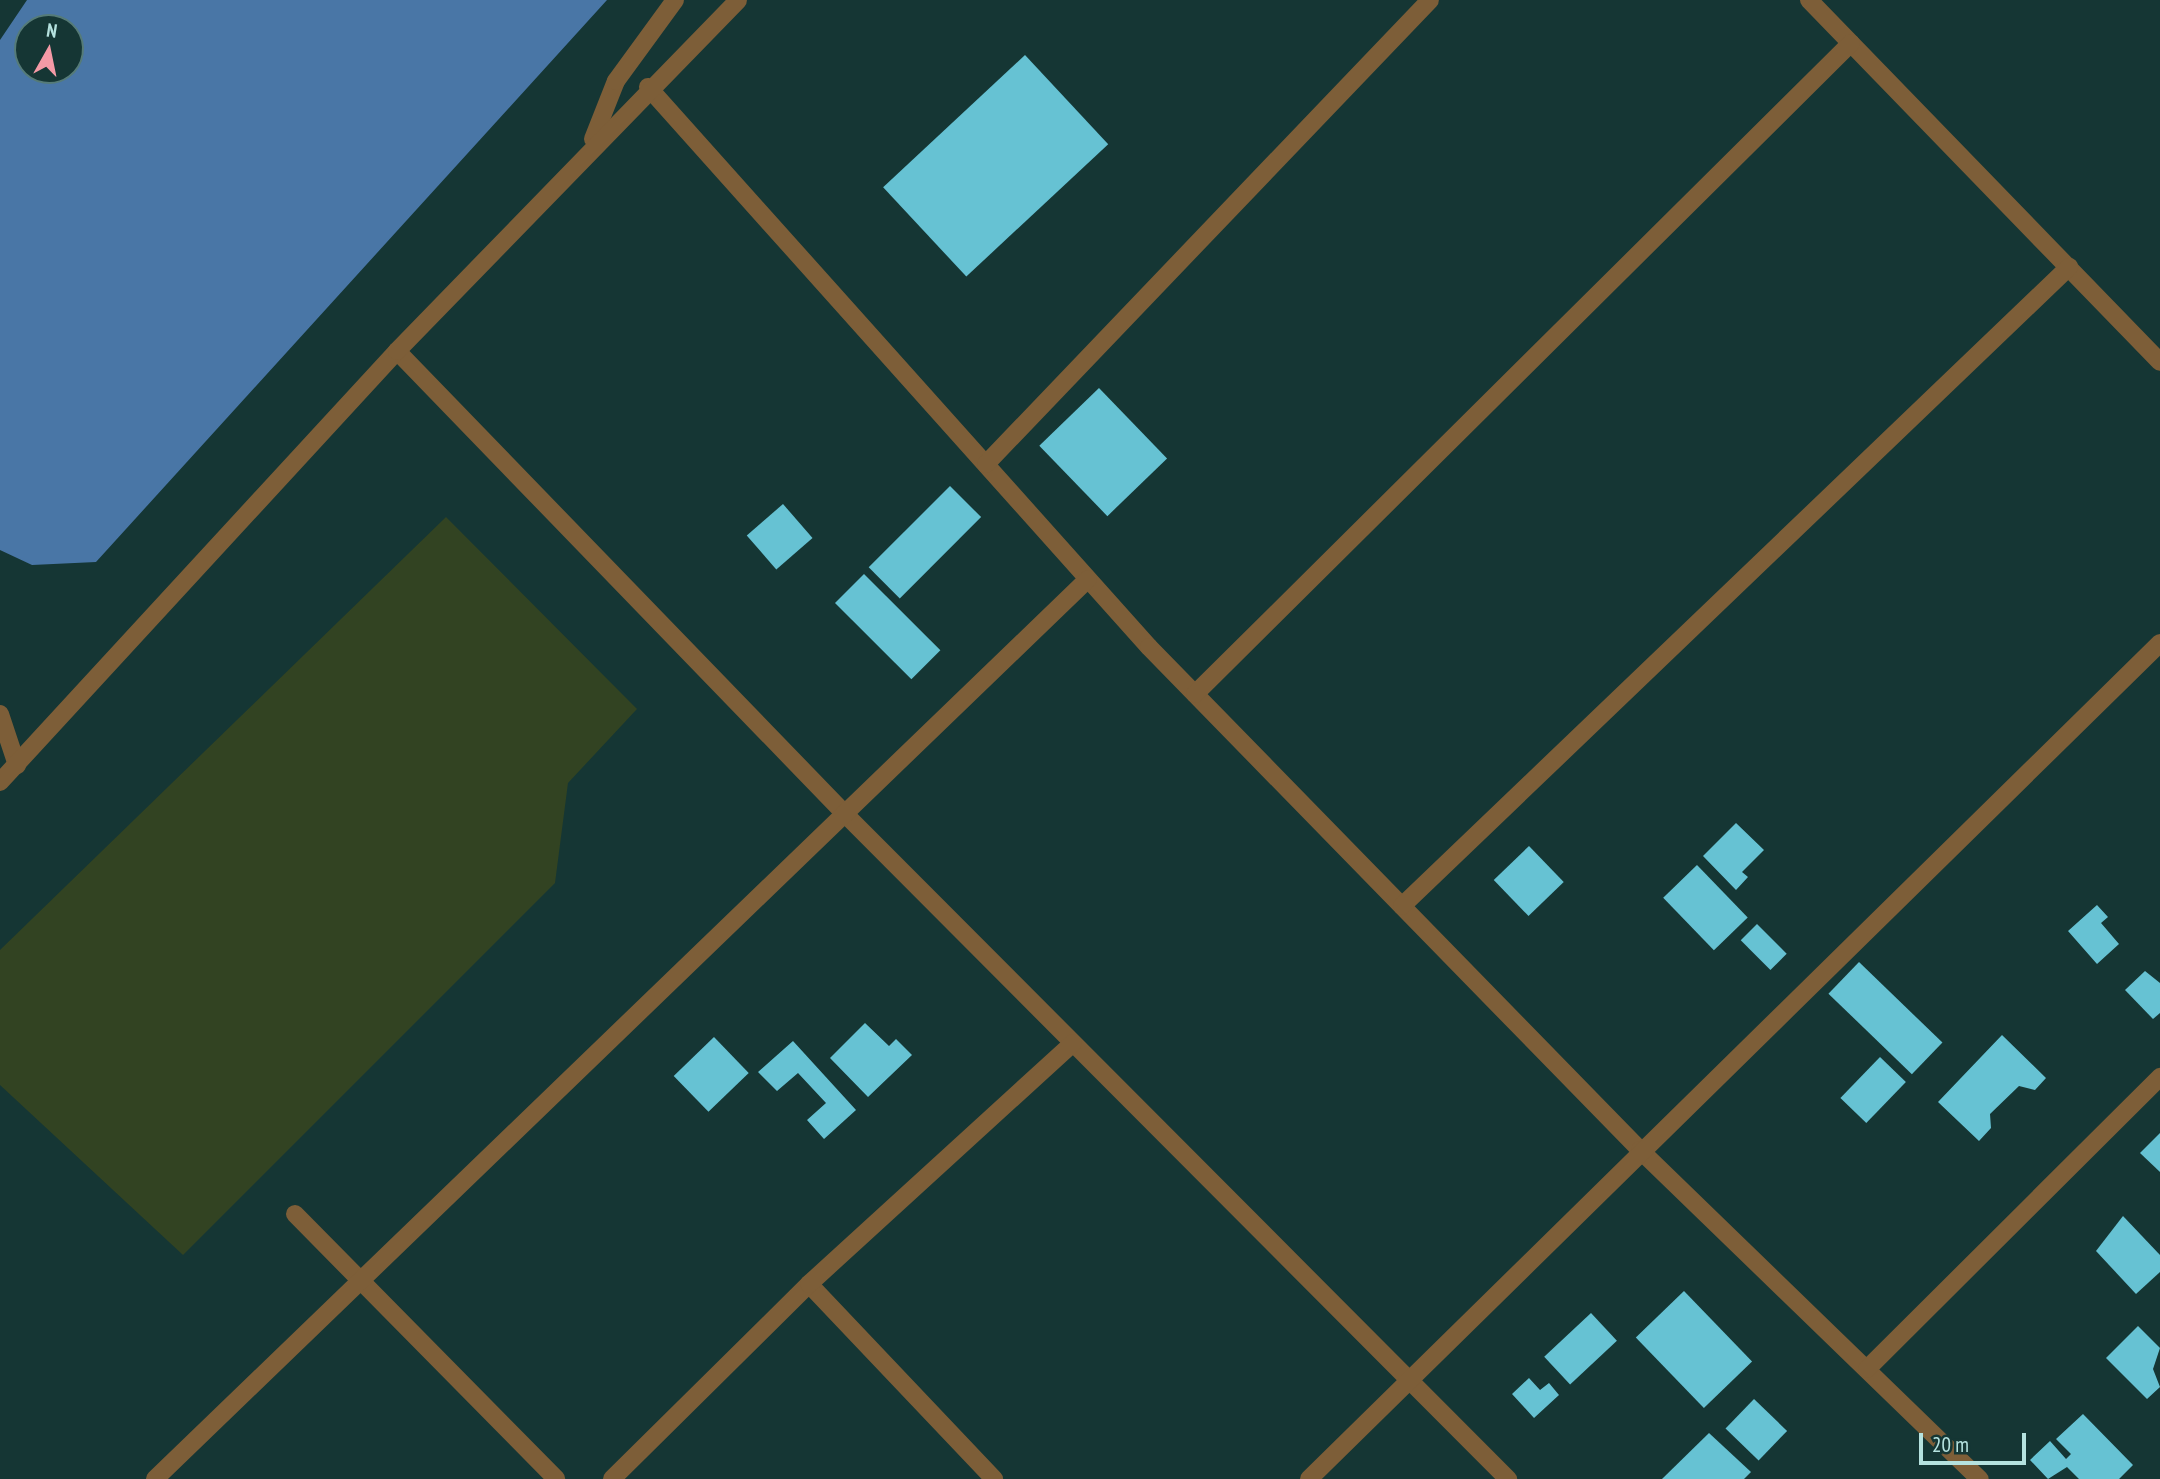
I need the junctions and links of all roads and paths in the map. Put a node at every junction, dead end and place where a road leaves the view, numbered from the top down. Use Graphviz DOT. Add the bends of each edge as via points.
graph roads {
  1 [pos="675,0"];
  2 [pos="738,0"];
  3 [pos="1430,0"];
  4 [pos="1810,0"];
  5 [pos="1851,43"];
  6 [pos="648,87"];
  7 [pos="591,146"];
  8 [pos="2069,267"];
  9 [pos="397,351"];
  10 [pos="2160,362"];
  11 [pos="986,464"];
  12 [pos="1088,579"];
  13 [pos="2160,643"];
  14 [pos="1195,694"];
  15 [pos="0,714"];
  16 [pos="16,765"];
  17 [pos="0,782"];
  18 [pos="846,815"];
  19 [pos="1402,906"];
  20 [pos="1073,1042"];
  21 [pos="2160,1077"];
  22 [pos="1640,1150"];
  23 [pos="295,1214"];
  24 [pos="365,1280"];
  25 [pos="809,1284"];
  26 [pos="1867,1369"];
  27 [pos="1406,1377"];
  28 [pos="155,1479"];
  29 [pos="556,1479"];
  30 [pos="612,1479"];
  31 [pos="994,1479"];
  32 [pos="1309,1479"];
  33 [pos="1508,1479"];
  34 [pos="1980,1479"];
  1 -- 7 [label="street" via="616,81"];
  2 -- 6 [label="street"];
  3 -- 11 [label="street"];
  4 -- 5 [label="street"];
  5 -- 8 [label="street"];
  5 -- 14 [label="street"];
  6 -- 7 [label="street"];
  6 -- 11 [label="street"];
  7 -- 9 [label="street"];
  8 -- 10 [label="street"];
  8 -- 19 [label="street"];
  9 -- 16 [label="street"];
  9 -- 18 [label="street"];
  11 -- 12 [label="street"];
  12 -- 14 [label="street"];
  12 -- 18 [label="street"];
  13 -- 22 [label="street"];
  14 -- 19 [label="street"];
  15 -- 16 [label="street"];
  16 -- 17 [label="street"];
  18 -- 20 [label="street"];
  18 -- 24 [label="street"];
  19 -- 22 [label="street"];
  20 -- 25 [label="street"];
  20 -- 27 [label="street"];
  21 -- 26 [label="street"];
  22 -- 26 [label="street"];
  22 -- 27 [label="street"];
  23 -- 24 [label="street"];
  24 -- 28 [label="street"];
  24 -- 29 [label="street"];
  25 -- 30 [label="street"];
  25 -- 31 [label="street"];
  26 -- 34 [label="street"];
  27 -- 32 [label="street"];
  27 -- 33 [label="street"];
}
